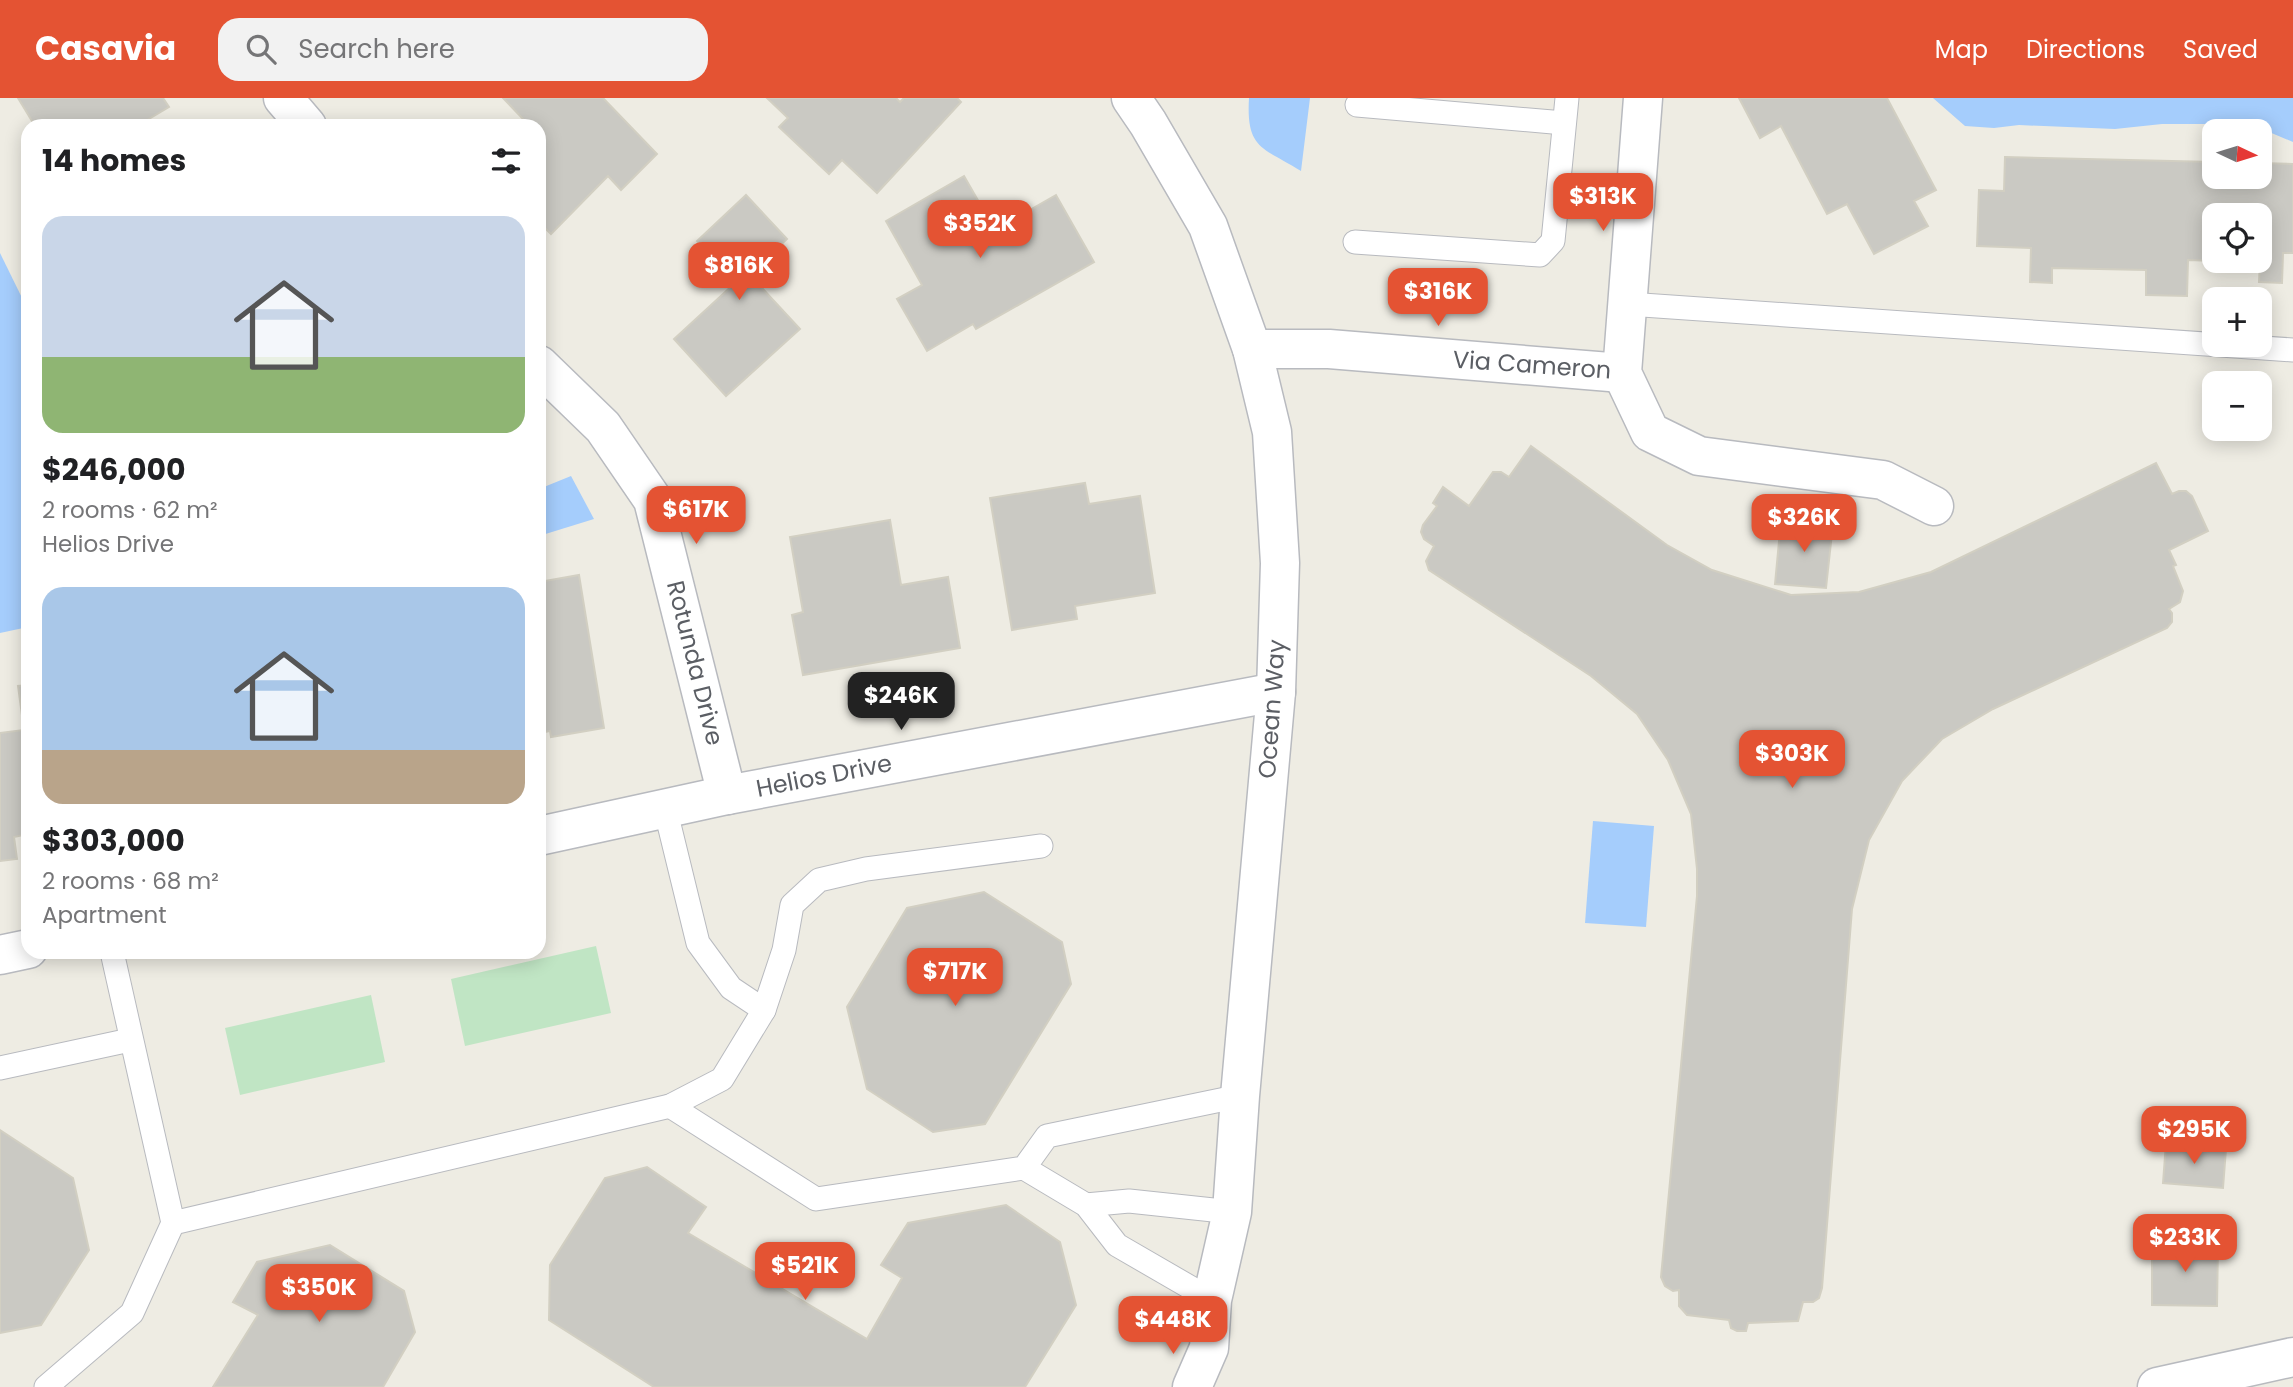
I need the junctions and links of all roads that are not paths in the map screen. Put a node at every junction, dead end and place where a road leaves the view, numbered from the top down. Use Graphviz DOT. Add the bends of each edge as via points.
graph roads {
  1 [pos="283,98"];
  2 [pos="1131,98"];
  3 [pos="1567,98"];
  4 [pos="1643,98"];
  5 [pos="1357,105"];
  6 [pos="301,119"];
  7 [pos="1564,123"];
  8 [pos="1355,242"];
  9 [pos="1628,304"];
  10 [pos="1252,349"];
  11 [pos="2293,350"];
  12 [pos="546,372"];
  13 [pos="1622,373"];
  14 [pos="1934,506"];
  15 [pos="1276,692"];
  16 [pos="727,794"];
  17 [pos="665,808"];
  18 [pos="546,834"];
  19 [pos="1041,846"];
  20 [pos="21,950"];
  21 [pos="0,955"];
  22 [pos="113,959"];
  23 [pos="764,1010"];
  24 [pos="130,1040"];
  25 [pos="0,1068"];
  26 [pos="1240,1096"];
  27 [pos="670,1105"];
  28 [pos="1024,1168"];
  29 [pos="1086,1205"];
  30 [pos="1232,1212"];
  31 [pos="173,1223"];
  32 [pos="1212,1300"];
  33 [pos="1209,1348"];
  34 [pos="2293,1357"];
  35 [pos="46,1387"];
  36 [pos="1192,1387"];
  37 [pos="1220,1387"];
  38 [pos="2157,1387"];
  1 -- 6 [label="street"];
  2 -- 10 [label="street, Ocean Way" via="1208,226"];
  3 -- 7 [label="lane"];
  4 -- 9 [label="street, Via Cameron"];
  5 -- 7 [label="lane"];
  7 -- 8 [label="lane" via="1553,241 1540,255"];
  9 -- 11 [label="lane"];
  9 -- 13 [label="street, Via Cameron"];
  10 -- 13 [label="street, Via Cameron" via="1329,349"];
  10 -- 15 [label="street, Ocean Way" via="1272,432 1280,563"];
  12 -- 16 [label="street, Rotunda Drive" via="603,427 653,500"];
  13 -- 14 [label="street" via="1650,432 1699,456 1883,480"];
  15 -- 16 [label="street, Helios Drive"];
  15 -- 26 [label="street, Ocean Way"];
  16 -- 17 [label="street, Helios Drive"];
  17 -- 18 [label="street, Helios Drive"];
  17 -- 23 [label="lane" via="698,943 731,988"];
  19 -- 23 [label="lane" via="866,869 819,880 792,905 784,950"];
  20 -- 21 [label="street"];
  22 -- 24 [label="lane"];
  23 -- 27 [label="lane" via="722,1079"];
  24 -- 25 [label="lane"];
  24 -- 31 [label="lane"];
  26 -- 28 [label="lane" via="1047,1136"];
  26 -- 30 [label="street, Ocean Way"];
  27 -- 28 [label="lane" via="816,1199"];
  27 -- 31 [label="lane"];
  28 -- 29 [label="lane"];
  29 -- 30 [label="lane" via="1129,1201"];
  29 -- 32 [label="lane" via="1117,1245"];
  30 -- 32 [label="street, Ocean Way"];
  31 -- 35 [label="lane" via="132,1314"];
  32 -- 33 [label="street, Ocean Way"];
  33 -- 36 [label="street, Ocean Way"];
  33 -- 37 [label="street, Ocean Way"];
  34 -- 38 [label="street"];
}
